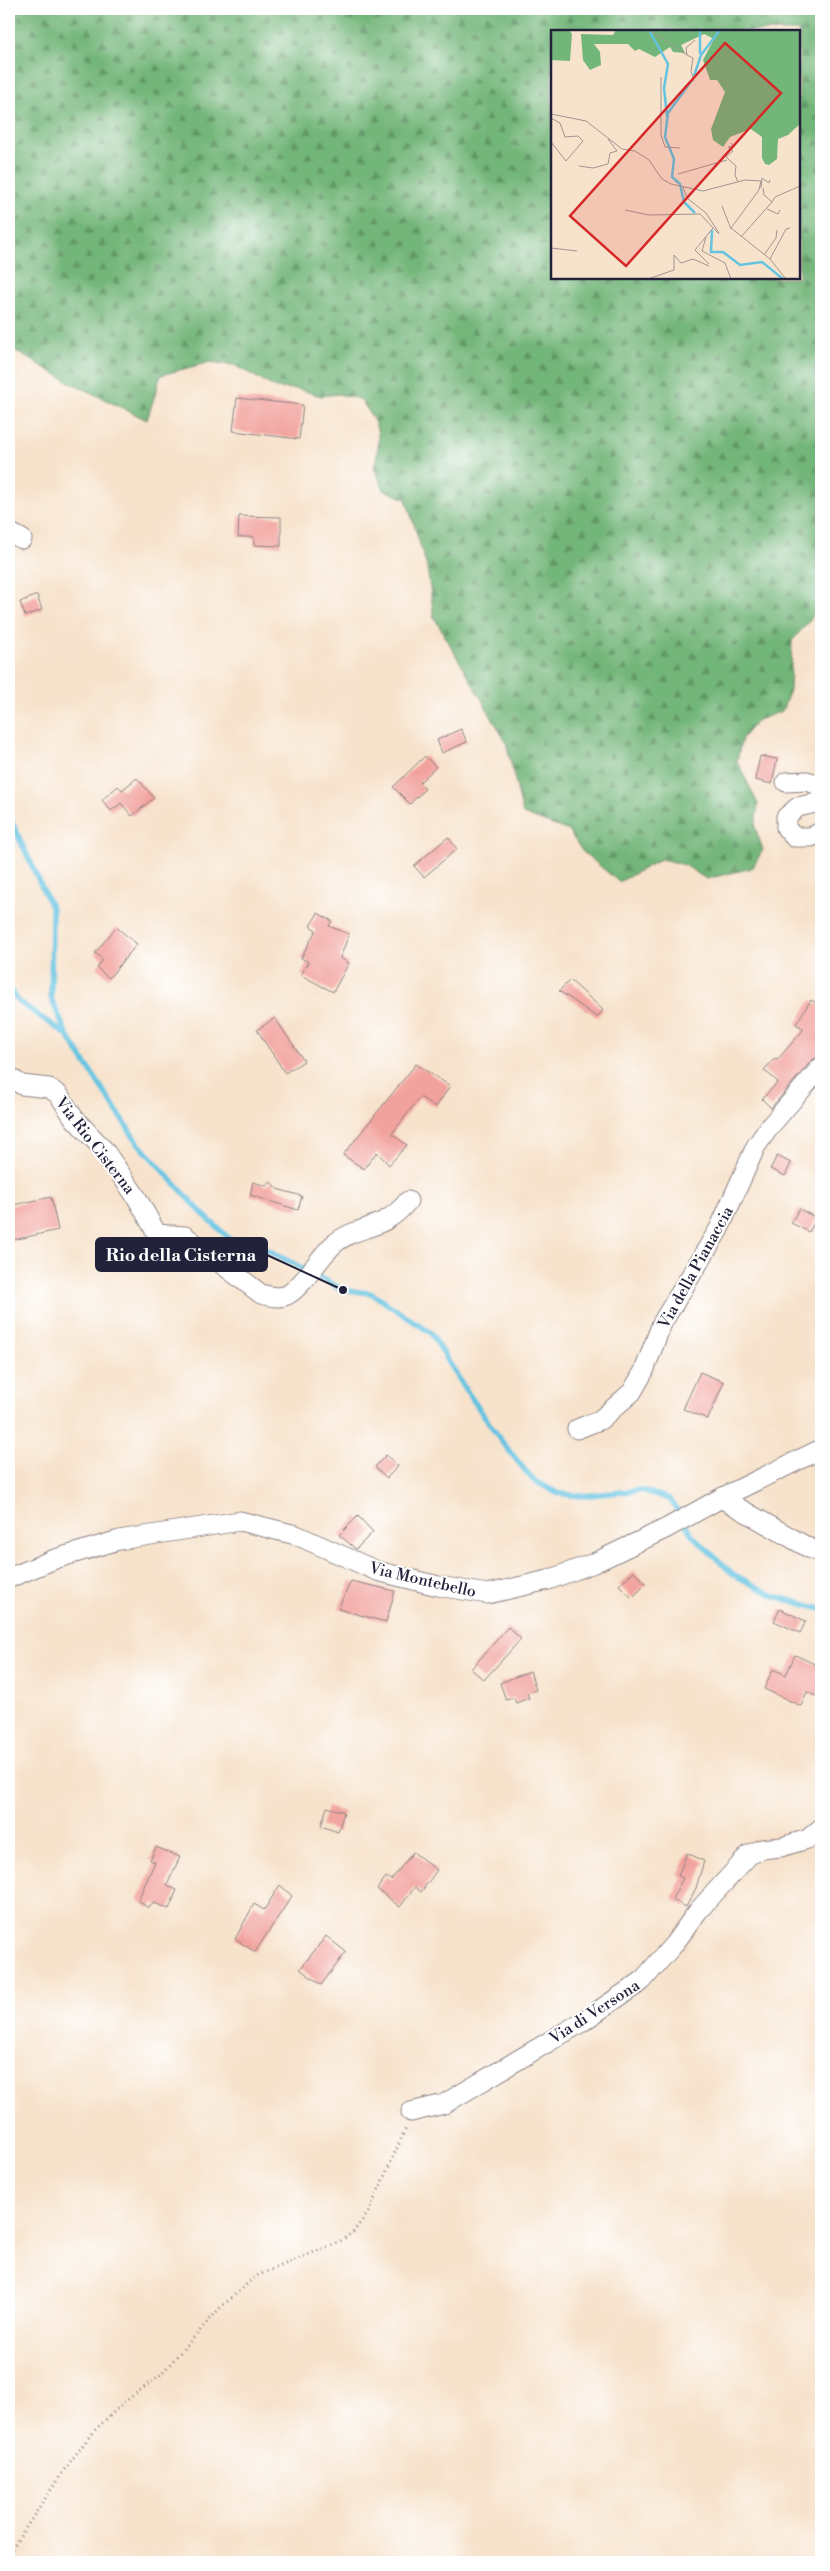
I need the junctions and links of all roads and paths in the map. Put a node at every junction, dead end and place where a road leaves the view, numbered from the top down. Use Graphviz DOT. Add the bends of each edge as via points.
graph roads {
  1 [pos="786,782"];
  2 [pos="821,786"];
  3 [pos="821,797"];
  4 [pos="821,832"];
  5 [pos="821,1067"];
  6 [pos="9,1077"];
  7 [pos="408,1201"];
  8 [pos="577,1429"];
  9 [pos="821,1449"];
  10 [pos="721,1498"];
  11 [pos="821,1553"];
  12 [pos="9,1578"];
  13 [pos="821,1828"];
  14 [pos="419,2111"];
  15 [pos="9,2553"];
  1 -- 2 [label="street" via="807,781"];
  3 -- 4 [label="street" via="816,803 798,807 786,817 786,828 794,837 811,837"];
  5 -- 8 [label="street, Via della Pianaccia" via="756,1146 719,1229 662,1323 644,1371 632,1392 600,1420"];
  6 -- 7 [label="street, Via Rio Cisterna" via="22,1085 50,1088 59,1095 74,1118 104,1150 157,1234 184,1236 261,1294 274,1298 286,1296 317,1260 345,1236 384,1223 399,1213"];
  9 -- 10 [label="street, Via Montebello"];
  10 -- 11 [label="street"];
  10 -- 12 [label="street, Via Montebello" via="668,1528 594,1563 548,1580 488,1594 377,1571 296,1535 240,1521 119,1540 55,1559"];
  13 -- 14 [label="street, Via di Versona" via="808,1839 749,1855 698,1911 642,1981 582,2022 444,2104"];
  14 -- 15 [label="path" via="404,2130 368,2213 352,2232 339,2242 256,2276 221,2307 160,2375 122,2404 92,2433"];
}
